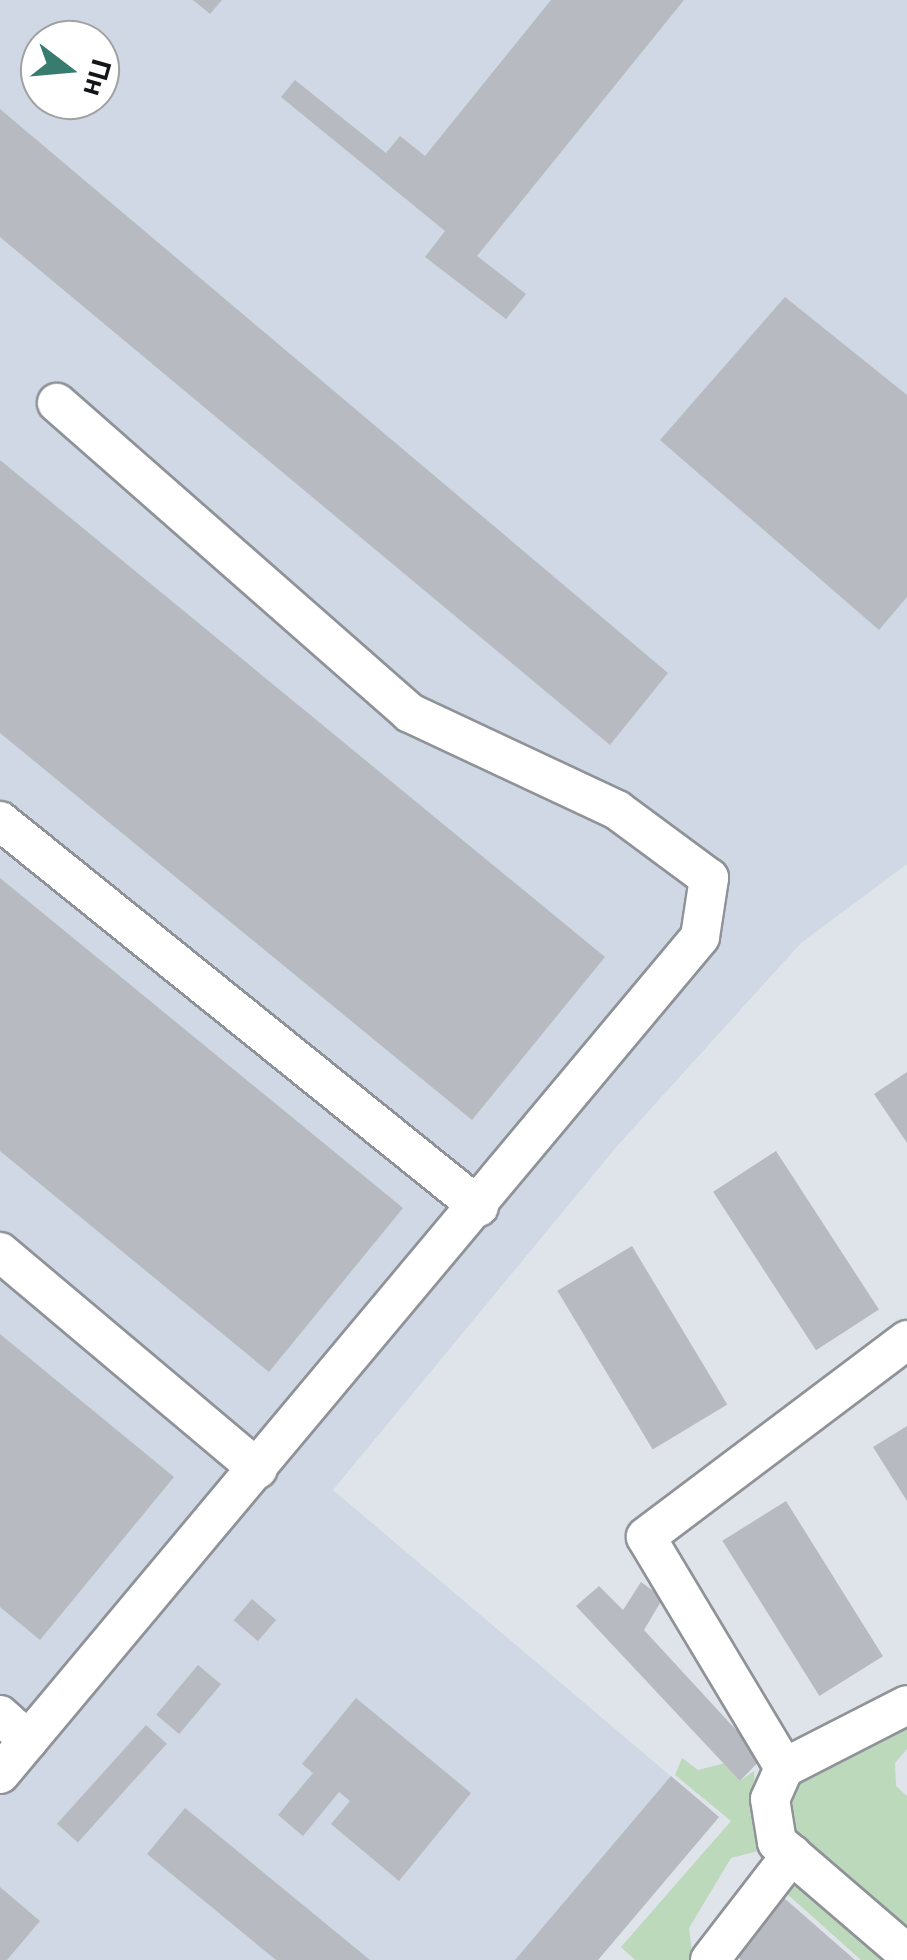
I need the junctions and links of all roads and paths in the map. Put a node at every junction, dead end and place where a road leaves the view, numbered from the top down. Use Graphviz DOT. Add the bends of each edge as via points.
graph roads {
  1 [pos="57,402"];
  2 [pos="0,821"];
  3 [pos="479,1207"];
  4 [pos="0,1252"];
  5 [pos="907,1340"];
  6 [pos="258,1469"];
  7 [pos="907,1705"];
  8 [pos="0,1715"];
  9 [pos="28,1740"];
  10 [pos="784,1768"];
  11 [pos="0,1774"];
  12 [pos="784,1848"];
  13 [pos="907,1954"];
  14 [pos="710,1960"];
  1 -- 3 [label="lane" via="410,713 616,810 709,878 700,937"];
  2 -- 3 [label="lane"];
  3 -- 6 [label="lane"];
  4 -- 6 [label="lane"];
  5 -- 10 [label="lane" via="646,1537"];
  6 -- 9 [label="lane"];
  7 -- 10 [label="lane"];
  8 -- 9 [label="lane"];
  9 -- 11 [label="lane"];
  10 -- 12 [label="lane" via="770,1799"];
  12 -- 13 [label="lane"];
  12 -- 14 [label="lane"];
}
